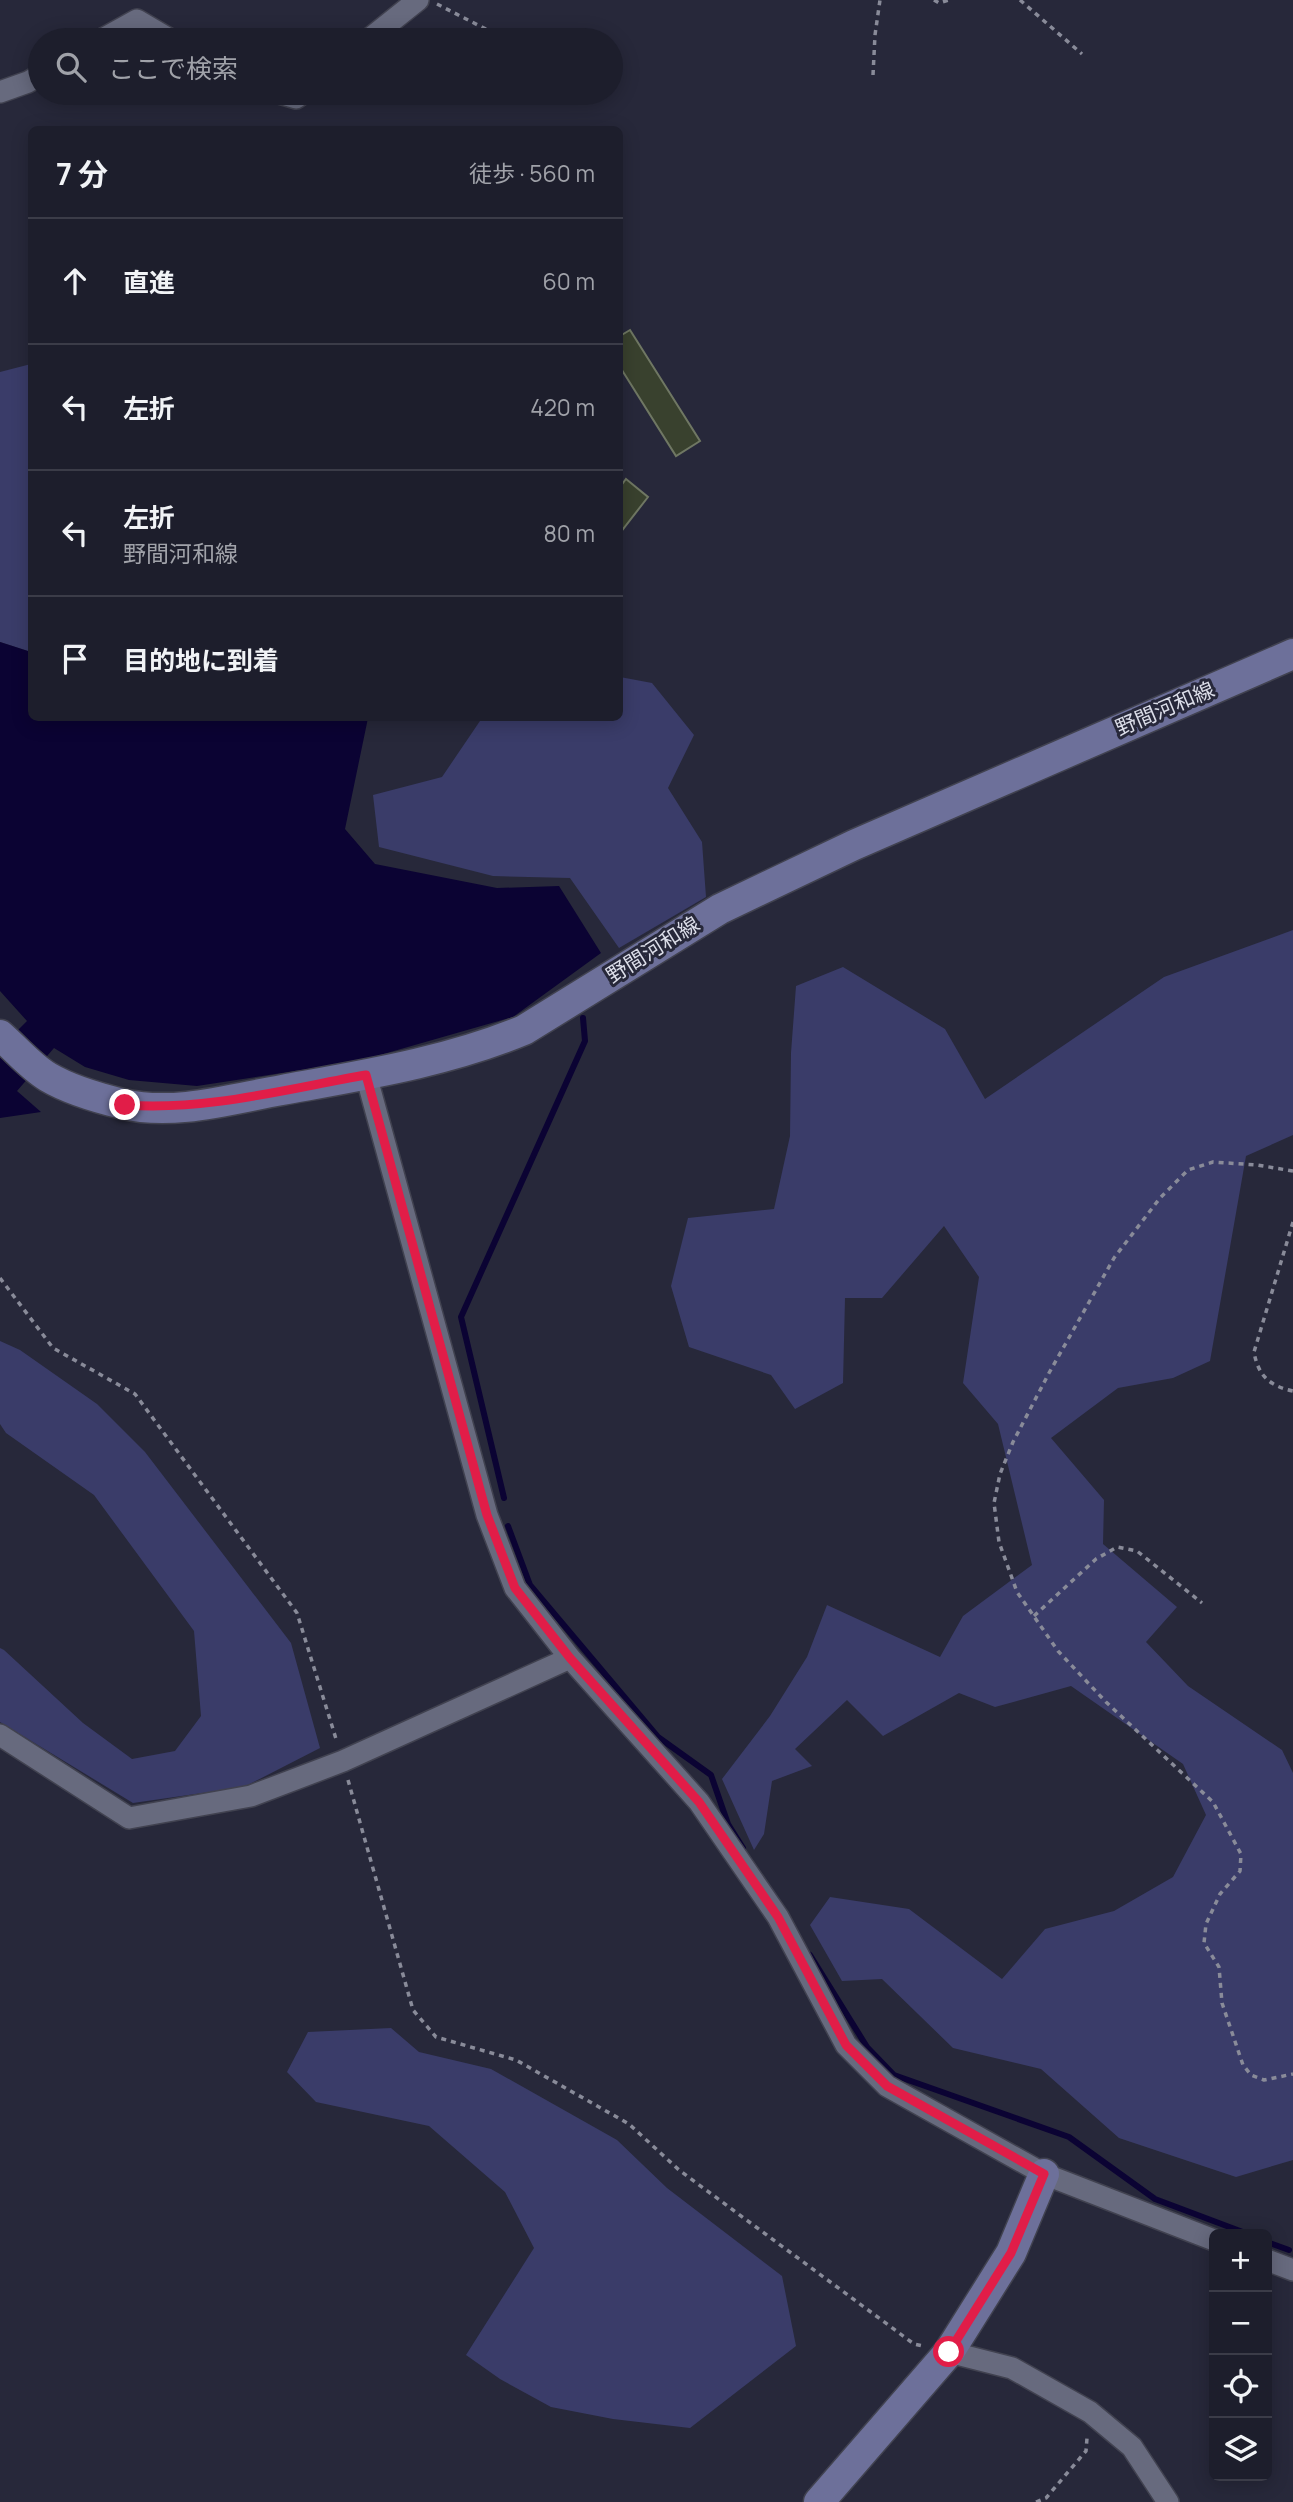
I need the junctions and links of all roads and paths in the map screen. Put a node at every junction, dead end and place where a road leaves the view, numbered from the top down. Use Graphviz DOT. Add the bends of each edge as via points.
graph roads {
  1 [pos="418,0"];
  2 [pos="428,0"];
  3 [pos="880,0"];
  4 [pos="934,0"];
  5 [pos="949,0"];
  6 [pos="1020,0"];
  7 [pos="123,28"];
  8 [pos="150,28"];
  9 [pos="383,28"];
  10 [pos="483,28"];
  11 [pos="1082,54"];
  12 [pos="873,75"];
  13 [pos="28,80"];
  14 [pos="0,92"];
  15 [pos="1293,654"];
  16 [pos="0,1035"];
  17 [pos="366,1075"];
  18 [pos="1293,1171"];
  19 [pos="1293,1222"];
  20 [pos="0,1278"];
  21 [pos="1293,1391"];
  22 [pos="1202,1603"];
  23 [pos="1034,1616"];
  24 [pos="570,1658"];
  25 [pos="0,1735"];
  26 [pos="343,1761"];
  27 [pos="1293,2074"];
  28 [pos="1044,2174"];
  29 [pos="1209,2238"];
  30 [pos="1272,2262"];
  31 [pos="1293,2270"];
  32 [pos="949,2352"];
  33 [pos="1090,2413"];
  34 [pos="819,2502"];
  35 [pos="1036,2502"];
  36 [pos="1168,2502"];
  1 -- 9 [label="street"];
  2 -- 10 [label="path"];
  3 -- 12 [label="path"];
  4 -- 5 [label="path"];
  6 -- 11 [label="path"];
  7 -- 8 [label="street" via="137,20"];
  13 -- 14 [label="street"];
  15 -- 17 [label="main road, 野間河和線" via="866,839 732,903 524,1030 489,1045"];
  16 -- 17 [label="main road, 野間河和線" via="47,1077 125,1105 194,1106"];
  17 -- 24 [label="street" via="487,1515 515,1588"];
  18 -- 23 [label="path" via="1213,1163 1188,1170 1114,1258 1049,1373 1000,1474 994,1503 999,1542 1017,1592"];
  19 -- 21 [label="path" via="1254,1352 1257,1367 1268,1382"];
  20 -- 26 [label="path" via="53,1348 135,1394 297,1613"];
  22 -- 23 [label="path" via="1137,1551 1117,1547 1096,1559"];
  23 -- 27 [label="path" via="1058,1651 1106,1702 1213,1802 1241,1854 1240,1871 1220,1894 1206,1924 1204,1943 1219,1967 1222,2003 1243,2065 1264,2080"];
  24 -- 26 [label="street"];
  24 -- 28 [label="street" via="699,1802 778,1917 846,2045 887,2086"];
  25 -- 26 [label="street" via="129,1818 251,1796"];
  26 -- 32 [label="path" via="412,2010 436,2037 516,2060 629,2124 679,2170 914,2344"];
  28 -- 29 [label="street"];
  28 -- 32 [label="main road" via="1011,2253"];
  30 -- 31 [label="street"];
  32 -- 33 [label="street" via="1012,2368"];
  32 -- 34 [label="main road"];
  33 -- 35 [label="path" via="1086,2451 1045,2498"];
  33 -- 36 [label="street" via="1132,2448"];
}
